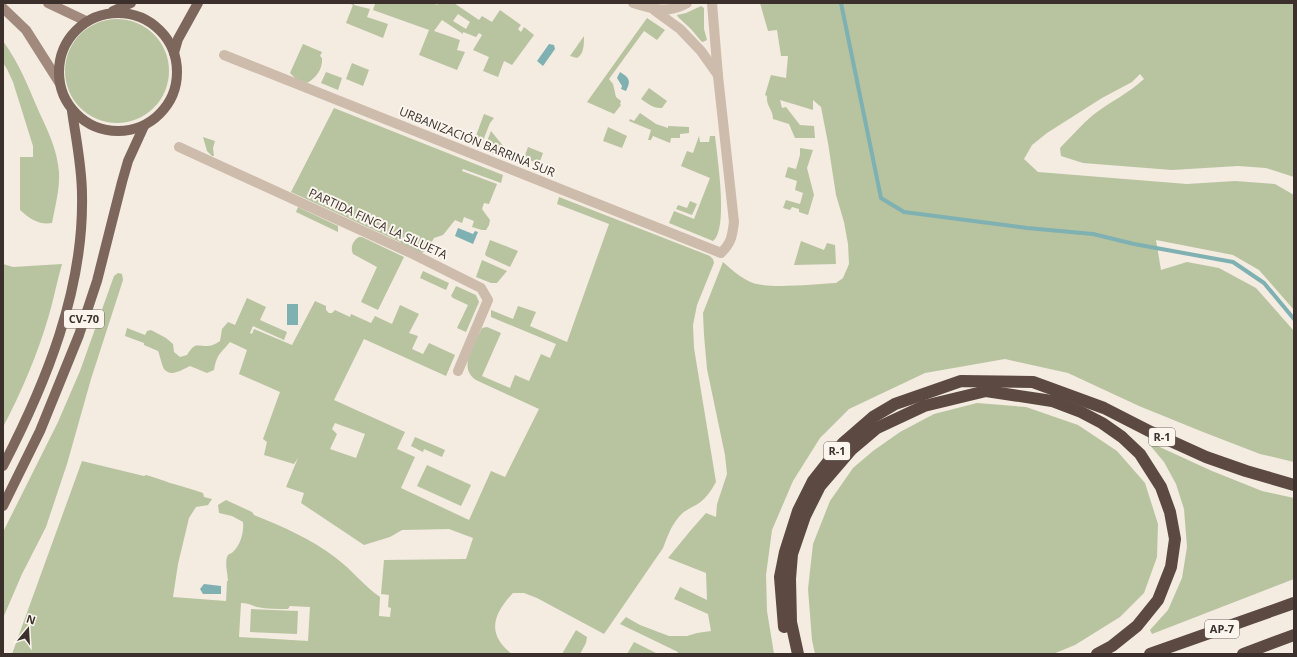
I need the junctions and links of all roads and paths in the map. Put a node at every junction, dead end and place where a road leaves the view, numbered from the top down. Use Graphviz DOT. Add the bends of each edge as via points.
graph roads {
  1 [pos="48,3"];
  2 [pos="132,3"];
  3 [pos="198,3"];
  4 [pos="633,3"];
  5 [pos="686,3"];
  6 [pos="712,3"];
  7 [pos="3,8"];
  8 [pos="654,10"];
  9 [pos="108,13"];
  10 [pos="86,22"];
  11 [pos="174,52"];
  12 [pos="224,55"];
  13 [pos="718,76"];
  14 [pos="59,82"];
  15 [pos="72,111"];
  16 [pos="144,126"];
  17 [pos="180,147"];
  18 [pos="458,371"];
  19 [pos="3,466"];
  20 [pos="1294,485"];
  21 [pos="3,506"];
  22 [pos="1294,603"];
  23 [pos="1294,635"];
  24 [pos="789,654"];
  25 [pos="798,654"];
  26 [pos="1097,654"];
  27 [pos="1150,654"];
  28 [pos="1243,654"];
  1 -- 10 [label="main road"];
  2 -- 9 [label="main road, CV-70"];
  3 -- 11 [label="main road, CV-70" via="178,39"];
  4 -- 8 [label="street"];
  5 -- 8 [label="street" via="669,10"];
  6 -- 13 [label="street"];
  7 -- 14 [label="main road" via="26,30"];
  8 -- 13 [label="street" via="680,30 701,51"];
  9 -- 10 [label="main road, CV-70"];
  9 -- 11 [label="main road, CV-70" via="140,17 155,26"];
  10 -- 14 [label="main road, CV-70" via="73,33 63,48 58,65"];
  11 -- 16 [label="main road, CV-70" via="177,76 171,99 160,114"];
  12 -- 13 [label="street, URBANIZACIÓN BARRINA SUR" via="721,253 729,246 734,222"];
  14 -- 15 [label="main road, CV-70"];
  15 -- 16 [label="main road, CV-70" via="87,123 106,130 125,131"];
  15 -- 19 [label="main road, CV-70" via="82,194 78,257 62,326 48,368"];
  16 -- 21 [label="main road, CV-70" via="128,161 97,281 79,335 40,431"];
  17 -- 18 [label="street, PARTIDA FINCA LA SILUETA" via="481,288 488,300"];
  20 -- 24 [label="highway, R-1" via="1206,457 1104,408 1033,382 961,381 923,393 895,404 873,417 843,443 813,481 798,511 780,577 783,625"];
  22 -- 27 [label="highway, AP-7"];
  23 -- 28 [label="highway, AP-7"];
  25 -- 26 [label="highway" via="791,622 792,554 805,516 820,486 850,450 877,428 924,406 986,391 1052,401 1102,423 1140,454 1161,487 1170,512 1175,539 1171,567 1158,600 1137,626 1112,646"];
}
